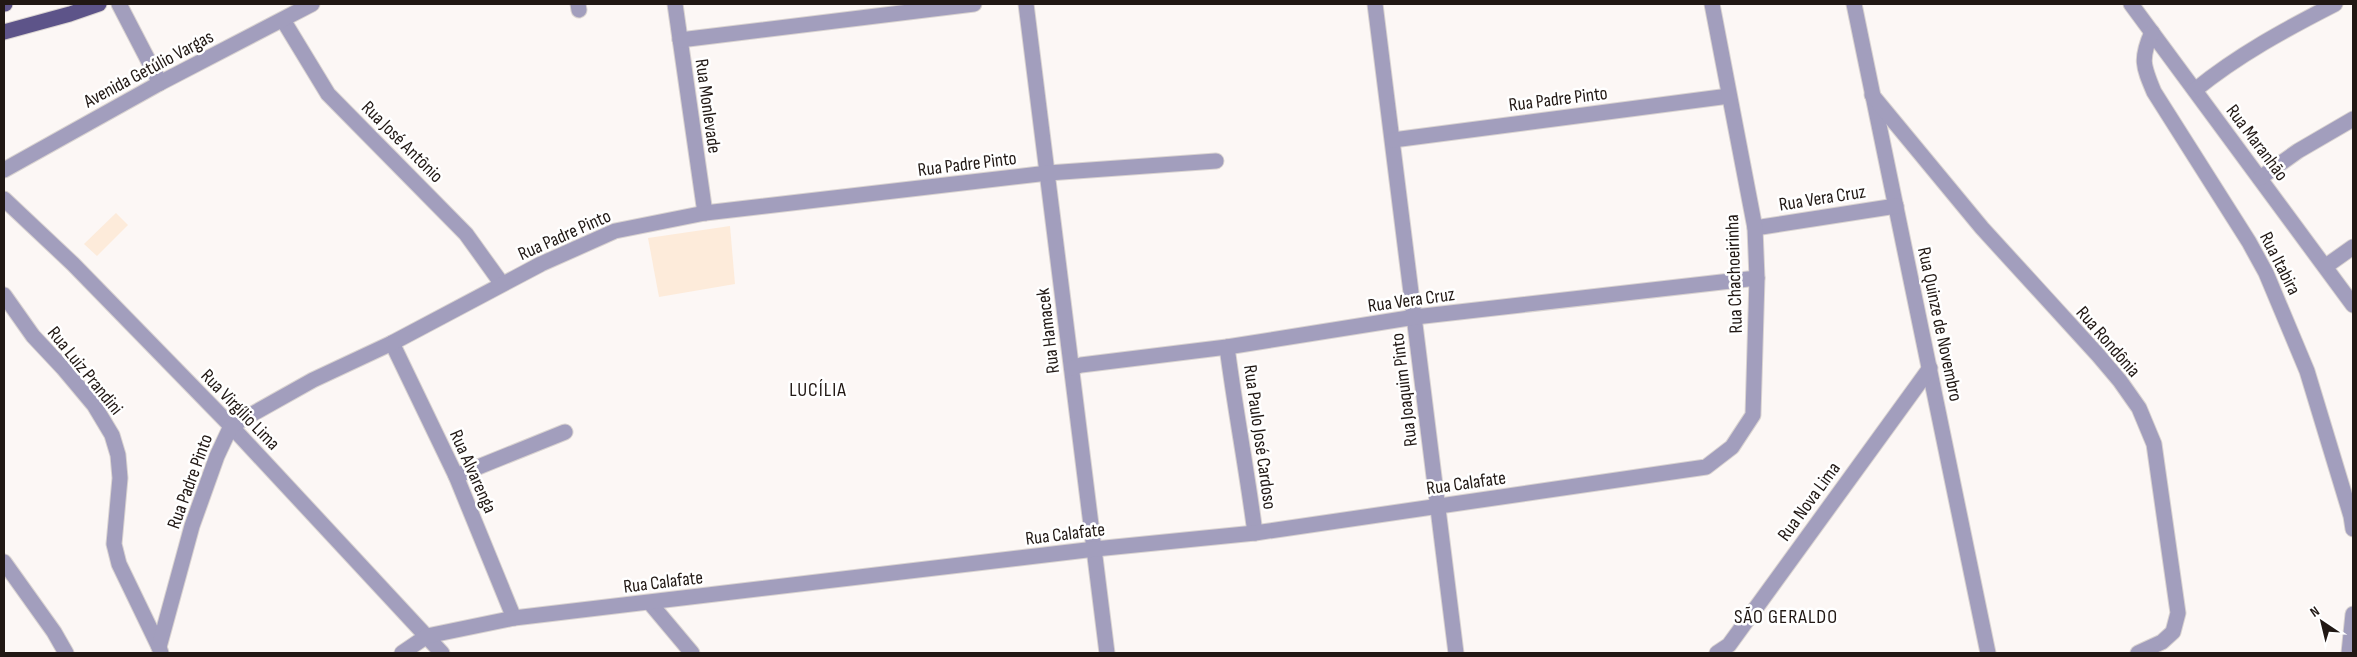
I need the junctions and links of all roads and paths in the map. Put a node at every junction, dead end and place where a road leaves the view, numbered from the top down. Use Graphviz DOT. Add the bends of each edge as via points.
graph roads {
  1 [pos="98,4"];
  2 [pos="119,4"];
  3 [pos="312,4"];
  4 [pos="675,4"];
  5 [pos="974,4"];
  6 [pos="1026,4"];
  7 [pos="1375,4"];
  8 [pos="1712,4"];
  9 [pos="1854,4"];
  10 [pos="2131,4"];
  11 [pos="2336,4"];
  12 [pos="283,20"];
  13 [pos="4,32"];
  14 [pos="2152,32"];
  15 [pos="680,40"];
  16 [pos="160,83"];
  17 [pos="2195,90"];
  18 [pos="1872,95"];
  19 [pos="1729,96"];
  20 [pos="2353,119"];
  21 [pos="1393,140"];
  22 [pos="1216,161"];
  23 [pos="4,170"];
  24 [pos="1048,173"];
  25 [pos="2260,178"];
  26 [pos="4,199"];
  27 [pos="1896,206"];
  28 [pos="705,213"];
  29 [pos="1755,228"];
  30 [pos="2353,247"];
  31 [pos="2326,266"];
  32 [pos="1757,278"];
  33 [pos="502,284"];
  34 [pos="4,295"];
  35 [pos="2353,305"];
  36 [pos="1415,317"];
  37 [pos="392,343"];
  38 [pos="1228,347"];
  39 [pos="1072,368"];
  40 [pos="1930,368"];
  41 [pos="232,426"];
  42 [pos="565,432"];
  43 [pos="1706,467"];
  44 [pos="456,476"];
  45 [pos="1437,506"];
  46 [pos="2353,529"];
  47 [pos="1254,533"];
  48 [pos="1095,549"];
  49 [pos="4,562"];
  50 [pos="650,603"];
  51 [pos="2353,614"];
  52 [pos="514,618"];
  53 [pos="428,636"];
  54 [pos="160,650"];
  55 [pos="66,653"];
  56 [pos="402,653"];
  57 [pos="442,653"];
  58 [pos="692,653"];
  59 [pos="1107,653"];
  60 [pos="1456,653"];
  61 [pos="1717,653"];
  62 [pos="1988,653"];
  63 [pos="2138,653"];
  64 [pos="2349,653"];
  1 -- 13 [label="main road"];
  2 -- 16 [label="street"];
  3 -- 12 [label="street, Avenida Getúlio Vargas"];
  4 -- 15 [label="street, Rua Monlevade"];
  5 -- 15 [label="street"];
  6 -- 24 [label="street, Rua Hamacek"];
  7 -- 21 [label="street, Rua Joaquim Pinto"];
  8 -- 19 [label="street, Rua Chachoeirinha"];
  9 -- 18 [label="street, Rua Quinze de Novembro"];
  10 -- 14 [label="street, Rua Maranhão"];
  11 -- 17 [label="street" via="2278,33"];
  12 -- 16 [label="street, Avenida Getúlio Vargas"];
  12 -- 33 [label="street, Rua José Antônio" via="328,94 466,234"];
  14 -- 17 [label="street, Rua Maranhão"];
  14 -- 46 [label="street, Rua Itabira" via="2143,51 2146,73 2154,92 2266,273 2307,371"];
  15 -- 28 [label="street, Rua Monlevade"];
  16 -- 23 [label="street, Avenida Getúlio Vargas"];
  17 -- 25 [label="street, Rua Maranhão"];
  18 -- 27 [label="street, Rua Quinze de Novembro"];
  18 -- 63 [label="street, Rua Rondônia" via="1982,228 2109,368 2139,408 2154,444 2178,613 2172,632 2162,642"];
  19 -- 21 [label="street, Rua Padre Pinto"];
  19 -- 29 [label="street, Rua Chachoeirinha"];
  20 -- 25 [label="street"];
  21 -- 36 [label="street, Rua Joaquim Pinto"];
  22 -- 24 [label="street, Rua Padre Pinto"];
  24 -- 28 [label="street, Rua Padre Pinto"];
  24 -- 39 [label="street, Rua Hamacek"];
  25 -- 31 [label="street, Rua Maranhão"];
  26 -- 41 [label="street, Rua Virgílio Lima" via="73,264"];
  27 -- 29 [label="street, Rua Vera Cruz"];
  27 -- 40 [label="street, Rua Quinze de Novembro"];
  28 -- 33 [label="street, Rua Padre Pinto" via="616,231"];
  29 -- 32 [label="street, Rua Chachoeirinha"];
  30 -- 31 [label="street"];
  31 -- 35 [label="street, Rua Maranhão"];
  32 -- 36 [label="street, Rua Vera Cruz"];
  32 -- 43 [label="street, Rua Chachoeirinha" via="1753,415 1732,447"];
  33 -- 37 [label="street, Rua Padre Pinto"];
  34 -- 54 [label="street, Rua Luiz Prandini" via="33,336 94,405 112,435 120,478 114,544 119,564"];
  36 -- 38 [label="street, Rua Vera Cruz"];
  36 -- 45 [label="street, Rua Joaquim Pinto"];
  37 -- 41 [label="street, Rua Padre Pinto" via="313,380"];
  37 -- 44 [label="street, Rua Alvarenga"];
  38 -- 39 [label="street, Rua Vera Cruz"];
  38 -- 47 [label="street, Rua Paulo José Cardoso"];
  39 -- 48 [label="street, Rua Hamacek"];
  40 -- 61 [label="street, Rua Nova Lima" via="1729,645"];
  40 -- 62 [label="street, Rua Quinze de Novembro"];
  41 -- 53 [label="street, Rua Virgílio Lima"];
  41 -- 54 [label="street, Rua Padre Pinto" via="217,456 192,526"];
  42 -- 44 [label="street"];
  43 -- 45 [label="street, Rua Calafate"];
  44 -- 52 [label="street, Rua Alvarenga"];
  45 -- 47 [label="street, Rua Calafate"];
  45 -- 60 [label="street, Rua Joaquim Pinto"];
  47 -- 48 [label="street, Rua Calafate"];
  48 -- 50 [label="street, Rua Calafate"];
  48 -- 59 [label="street, Rua Hamacek"];
  49 -- 55 [label="street"];
  50 -- 52 [label="street, Rua Calafate"];
  50 -- 58 [label="street"];
  51 -- 64 [label="street"];
  52 -- 53 [label="street, Rua Calafate"];
  53 -- 56 [label="street"];
  53 -- 57 [label="street, Rua Virgílio Lima"];
}
